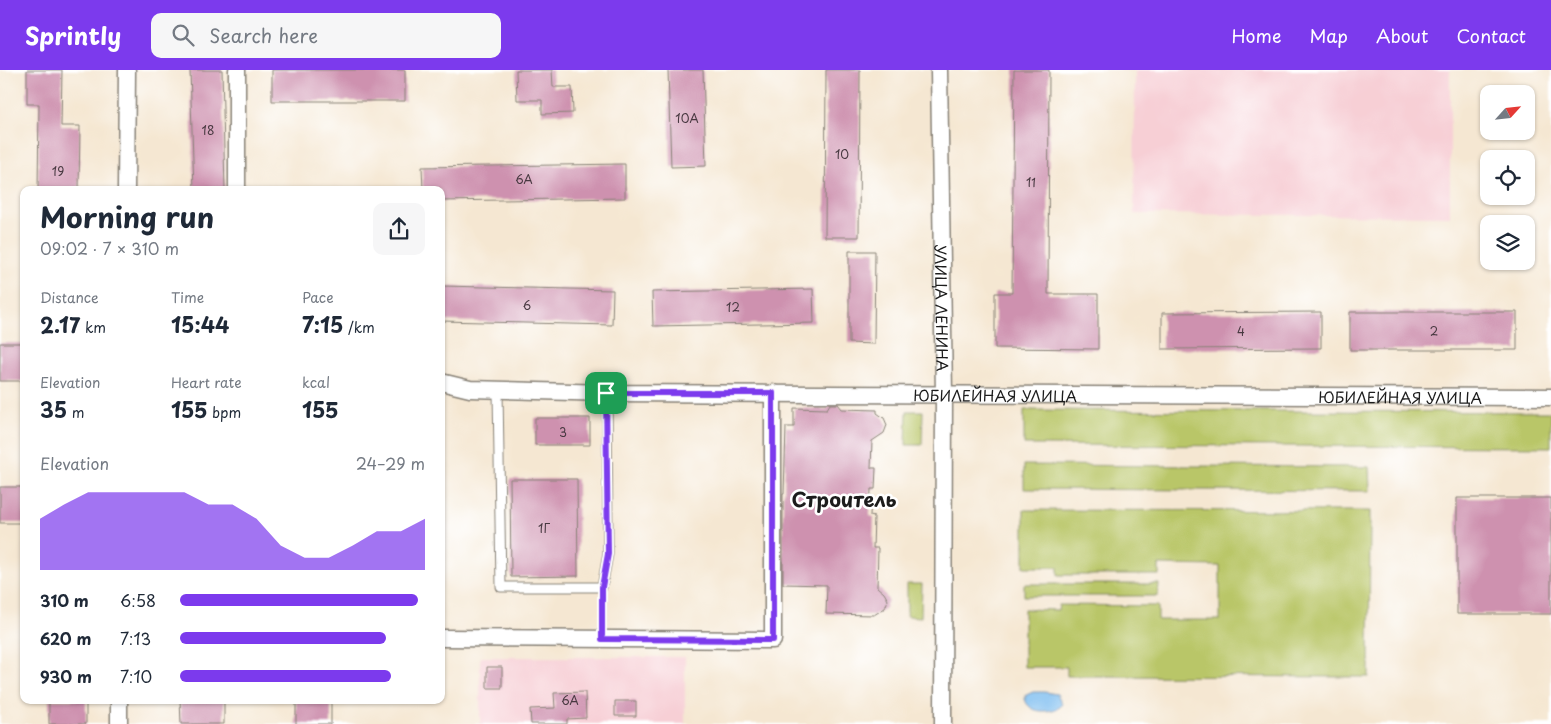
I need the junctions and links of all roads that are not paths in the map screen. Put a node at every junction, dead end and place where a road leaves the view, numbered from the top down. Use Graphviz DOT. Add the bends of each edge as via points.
graph roads {
  1 [pos="127,70"];
  2 [pos="236,70"];
  3 [pos="939,70"];
  4 [pos="126,186"];
  5 [pos="237,186"];
  6 [pos="445,383"];
  7 [pos="498,391"];
  8 [pos="606,393"];
  9 [pos="773,393"];
  10 [pos="944,394"];
  11 [pos="1551,397"];
  12 [pos="445,638"];
  13 [pos="120,704"];
  14 [pos="119,724"];
  15 [pos="943,724"];
  1 -- 4 [label="street"];
  2 -- 5 [label="street"];
  3 -- 10 [label="street, УЛИЦА ЛЕНИНА"];
  6 -- 7 [label="street, ЮБИЛЕЙНАЯ УЛИЦА"];
  7 -- 8 [label="street, ЮБИЛЕЙНАЯ УЛИЦА"];
  7 -- 8 [label="lane" via="501,587 602,587 608,554"];
  8 -- 9 [label="street, ЮБИЛЕЙНАЯ УЛИЦА"];
  9 -- 10 [label="street, ЮБИЛЕЙНАЯ УЛИЦА"];
  9 -- 12 [label="street" via="773,640"];
  10 -- 11 [label="street, ЮБИЛЕЙНАЯ УЛИЦА"];
  10 -- 15 [label="street, УЛИЦА ЛЕНИНА"];
  13 -- 14 [label="street"];
}
